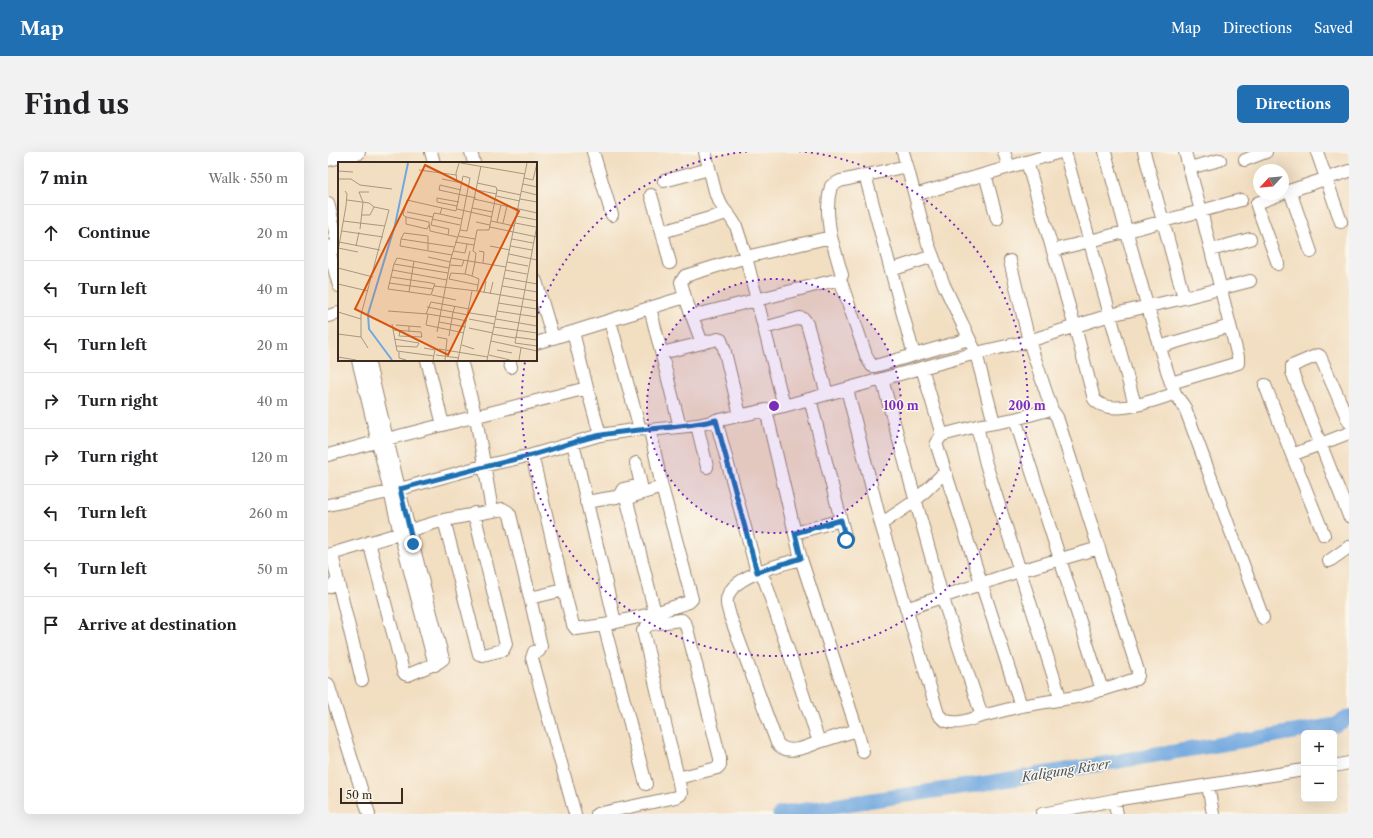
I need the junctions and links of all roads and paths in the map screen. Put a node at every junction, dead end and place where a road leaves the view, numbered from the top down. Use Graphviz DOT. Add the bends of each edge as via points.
graph roads {
  1 [pos="357,152"];
  2 [pos="431,152"];
  3 [pos="471,152"];
  4 [pos="593,152"];
  5 [pos="705,152"];
  6 [pos="903,152"];
  7 [pos="1004,152"];
  8 [pos="1060,152"];
  9 [pos="1065,152"];
  10 [pos="1105,152"];
  11 [pos="1144,152"];
  12 [pos="1185,152"];
  13 [pos="1266,152"];
  14 [pos="1317,152"];
  15 [pos="328,158"];
  16 [pos="1220,160"];
  17 [pos="1245,160"];
  18 [pos="434,162"];
  19 [pos="474,162"];
  20 [pos="1027,162"];
  21 [pos="907,166"];
  22 [pos="1009,167"];
  23 [pos="1189,168"];
  24 [pos="709,169"];
  25 [pos="1349,171"];
  26 [pos="985,174"];
  27 [pos="865,175"];
  28 [pos="1326,178"];
  29 [pos="664,181"];
  30 [pos="1289,192"];
  31 [pos="651,195"];
  32 [pos="915,195"];
  33 [pos="1241,200"];
  34 [pos="1265,200"];
  35 [pos="1288,200"];
  36 [pos="328,203"];
  37 [pos="1201,211"];
  38 [pos="727,212"];
  39 [pos="612,215"];
  40 [pos="997,219"];
  41 [pos="1163,221"];
  42 [pos="1341,222"];
  43 [pos="337,229"];
  44 [pos="662,232"];
  45 [pos="1126,232"];
  46 [pos="831,237"];
  47 [pos="1250,239"];
  48 [pos="1090,242"];
  49 [pos="328,246"];
  50 [pos="1053,250"];
  51 [pos="1211,250"];
  52 [pos="1311,252"];
  53 [pos="933,256"];
  54 [pos="746,257"];
  55 [pos="1010,261"];
  56 [pos="670,262"];
  57 [pos="1278,264"];
  58 [pos="891,270"];
  59 [pos="840,278"];
  60 [pos="1250,281"];
  61 [pos="338,282"];
  62 [pos="537,284"];
  63 [pos="1220,288"];
  64 [pos="685,297"];
  65 [pos="1184,298"];
  66 [pos="757,300"];
  67 [pos="1146,306"];
  68 [pos="650,308"];
  69 [pos="338,313"];
  70 [pos="1110,315"];
  71 [pos="328,316"];
  72 [pos="692,316"];
  73 [pos="610,321"];
  74 [pos="1230,326"];
  75 [pos="1075,327"];
  76 [pos="764,328"];
  77 [pos="573,332"];
  78 [pos="553,338"];
  79 [pos="969,338"];
  80 [pos="1029,341"];
  81 [pos="537,343"];
  82 [pos="702,343"];
  83 [pos="1159,347"];
  84 [pos="662,353"];
  85 [pos="976,353"];
  86 [pos="914,356"];
  87 [pos="358,361"];
  88 [pos="368,361"];
  89 [pos="427,361"];
  90 [pos="461,361"];
  91 [pos="922,368"];
  92 [pos="882,379"];
  93 [pos="1265,385"];
  94 [pos="587,388"];
  95 [pos="1173,388"];
  96 [pos="847,389"];
  97 [pos="827,394"];
  98 [pos="810,399"];
  99 [pos="373,400"];
  100 [pos="1135,405"];
  101 [pos="784,406"];
  102 [pos="766,410"];
  103 [pos="1052,410"];
  104 [pos="740,415"];
  105 [pos="476,418"];
  106 [pos="1015,419"];
  107 [pos="716,420"];
  108 [pos="1349,422"];
  109 [pos="994,423"];
  110 [pos="443,425"];
  111 [pos="697,425"];
  112 [pos="977,426"];
  113 [pos="680,427"];
  114 [pos="645,429"];
  115 [pos="1349,433"];
  116 [pos="600,435"];
  117 [pos="942,435"];
  118 [pos="382,440"];
  119 [pos="573,443"];
  120 [pos="1320,445"];
  121 [pos="328,454"];
  122 [pos="532,455"];
  123 [pos="1292,455"];
  124 [pos="636,463"];
  125 [pos="483,466"];
  126 [pos="707,467"];
  127 [pos="945,472"];
  128 [pos="662,487"];
  129 [pos="394,490"];
  130 [pos="620,494"];
  131 [pos="634,496"];
  132 [pos="1346,497"];
  133 [pos="915,501"];
  134 [pos="586,502"];
  135 [pos="328,505"];
  136 [pos="492,510"];
  137 [pos="474,513"];
  138 [pos="1349,516"];
  139 [pos="444,520"];
  140 [pos="841,520"];
  141 [pos="881,524"];
  142 [pos="404,532"];
  143 [pos="795,533"];
  144 [pos="1324,535"];
  145 [pos="846,540"];
  146 [pos="369,542"];
  147 [pos="1349,547"];
  148 [pos="1098,548"];
  149 [pos="330,555"];
  150 [pos="801,558"];
  151 [pos="1060,559"];
  152 [pos="1329,561"];
  153 [pos="1019,571"];
  154 [pos="757,572"];
  155 [pos="981,583"];
  156 [pos="333,585"];
  157 [pos="564,590"];
  158 [pos="942,596"];
  159 [pos="530,598"];
  160 [pos="906,609"];
  161 [pos="656,618"];
  162 [pos="1263,618"];
  163 [pos="610,624"];
  164 [pos="362,680"];
  165 [pos="328,684"];
  166 [pos="1102,690"];
  167 [pos="1061,700"];
  168 [pos="1021,706"];
  169 [pos="982,716"];
  170 [pos="857,730"];
  171 [pos="819,742"];
  172 [pos="863,752"];
  173 [pos="1349,763"];
  174 [pos="1337,765"];
  175 [pos="1301,770"];
  176 [pos="678,778"];
  177 [pos="646,784"];
  178 [pos="1208,786"];
  179 [pos="1114,800"];
  180 [pos="1103,808"];
  181 [pos="1067,812"];
  182 [pos="369,814"];
  183 [pos="575,814"];
  184 [pos="597,814"];
  185 [pos="1042,814"];
  186 [pos="1117,814"];
  187 [pos="1213,814"];
  1 -- 15 [label="main road"];
  2 -- 18 [label="street"];
  3 -- 19 [label="street"];
  4 -- 39 [label="street"];
  5 -- 24 [label="street"];
  6 -- 21 [label="street"];
  7 -- 22 [label="street"];
  8 -- 20 [label="street"];
  9 -- 48 [label="street"];
  10 -- 45 [label="street"];
  11 -- 41 [label="street"];
  12 -- 23 [label="street"];
  13 -- 17 [label="street"];
  14 -- 28 [label="street"];
  16 -- 23 [label="street"];
  20 -- 22 [label="street"];
  20 -- 50 [label="street"];
  21 -- 27 [label="street"];
  21 -- 32 [label="street"];
  22 -- 26 [label="street"];
  23 -- 37 [label="street"];
  24 -- 29 [label="street"];
  24 -- 38 [label="street" via="716,195"];
  25 -- 28 [label="street"];
  26 -- 32 [label="street"];
  26 -- 40 [label="street"];
  27 -- 46 [label="street" via="831,186 827,216"];
  27 -- 58 [label="street"];
  28 -- 30 [label="street"];
  28 -- 42 [label="street"];
  31 -- 44 [label="street"];
  32 -- 53 [label="street" via="926,241"];
  33 -- 37 [label="street"];
  34 -- 57 [label="street" via="1257,203"];
  35 -- 52 [label="street"];
  36 -- 43 [label="street"];
  37 -- 41 [label="street"];
  37 -- 51 [label="street"];
  38 -- 44 [label="street"];
  38 -- 54 [label="street" via="736,226"];
  41 -- 45 [label="street"];
  41 -- 65 [label="street"];
  44 -- 56 [label="street"];
  45 -- 48 [label="street"];
  45 -- 67 [label="street"];
  46 -- 54 [label="street"];
  46 -- 59 [label="street" via="842,275"];
  47 -- 51 [label="street"];
  48 -- 50 [label="street"];
  48 -- 70 [label="street"];
  49 -- 61 [label="street"];
  50 -- 75 [label="street"];
  51 -- 63 [label="street"];
  53 -- 58 [label="street"];
  53 -- 79 [label="street"];
  54 -- 64 [label="street" via="685,276 681,282"];
  54 -- 66 [label="street"];
  55 -- 80 [label="street"];
  58 -- 86 [label="street"];
  59 -- 66 [label="street"];
  59 -- 86 [label="street" via="872,366"];
  60 -- 63 [label="street"];
  62 -- 78 [label="street"];
  63 -- 65 [label="street"];
  63 -- 74 [label="street"];
  64 -- 68 [label="street"];
  64 -- 72 [label="street"];
  65 -- 67 [label="street"];
  66 -- 72 [label="street"];
  66 -- 76 [label="street"];
  67 -- 70 [label="street"];
  67 -- 83 [label="street"];
  68 -- 73 [label="street"];
  68 -- 84 [label="street"];
  69 -- 71 [label="street"];
  70 -- 75 [label="street"];
  70 -- 100 [label="street"];
  72 -- 82 [label="street"];
  73 -- 77 [label="street"];
  73 -- 114 [label="street"];
  74 -- 83 [label="street"];
  74 -- 95 [label="street" via="1238,363"];
  75 -- 80 [label="street"];
  75 -- 100 [label="street" via="1095,401 1120,408"];
  76 -- 97 [label="street" via="804,318"];
  76 -- 101 [label="street"];
  77 -- 78 [label="street"];
  77 -- 94 [label="street"];
  78 -- 81 [label="street"];
  79 -- 85 [label="street"];
  79 -- 86 [label="street"];
  80 -- 85 [label="street"];
  80 -- 103 [label="street"];
  82 -- 84 [label="street"];
  82 -- 104 [label="street" via="721,340"];
  83 -- 95 [label="street"];
  84 -- 113 [label="street"];
  85 -- 91 [label="street"];
  85 -- 109 [label="street"];
  87 -- 99 [label="street"];
  88 -- 99 [label="street"];
  89 -- 110 [label="street"];
  90 -- 105 [label="street"];
  91 -- 92 [label="street"];
  91 -- 117 [label="street"];
  92 -- 96 [label="street"];
  92 -- 133 [label="street"];
  93 -- 123 [label="street"];
  94 -- 105 [label="street"];
  94 -- 116 [label="street"];
  95 -- 100 [label="street"];
  95 -- 162 [label="street" via="1185,408"];
  96 -- 97 [label="street"];
  96 -- 141 [label="street"];
  97 -- 98 [label="street"];
  98 -- 101 [label="street"];
  98 -- 140 [label="street"];
  99 -- 118 [label="street"];
  101 -- 102 [label="street"];
  102 -- 104 [label="street"];
  102 -- 143 [label="street"];
  103 -- 106 [label="street"];
  103 -- 148 [label="street" via="1057,417"];
  104 -- 107 [label="street"];
  105 -- 110 [label="street"];
  105 -- 125 [label="street"];
  106 -- 109 [label="street"];
  106 -- 151 [label="street"];
  107 -- 111 [label="street"];
  107 -- 154 [label="street"];
  108 -- 120 [label="street" via="1320,356 1293,365 1292,372"];
  109 -- 112 [label="street"];
  110 -- 118 [label="street"];
  111 -- 113 [label="street"];
  111 -- 126 [label="street"];
  112 -- 117 [label="street"];
  112 -- 153 [label="street"];
  113 -- 114 [label="street"];
  114 -- 116 [label="street"];
  114 -- 128 [label="street"];
  115 -- 120 [label="street"];
  116 -- 119 [label="street"];
  117 -- 127 [label="street" via="936,443"];
  118 -- 121 [label="street"];
  118 -- 129 [label="street"];
  119 -- 122 [label="street"];
  119 -- 134 [label="street"];
  120 -- 123 [label="street"];
  120 -- 132 [label="street"];
  122 -- 125 [label="street"];
  122 -- 157 [label="street"];
  123 -- 144 [label="street"];
  124 -- 130 [label="street" via="640,485 623,490"];
  125 -- 129 [label="street"];
  125 -- 136 [label="street"];
  127 -- 133 [label="street"];
  127 -- 155 [label="street"];
  128 -- 131 [label="street"];
  128 -- 161 [label="street" via="692,596 689,602"];
  129 -- 135 [label="street"];
  129 -- 142 [label="street"];
  130 -- 131 [label="street"];
  130 -- 134 [label="street"];
  131 -- 161 [label="street" via="627,501 628,507"];
  132 -- 138 [label="street"];
  133 -- 141 [label="street"];
  133 -- 158 [label="street"];
  134 -- 163 [label="street"];
  136 -- 137 [label="street"];
  136 -- 159 [label="street" via="503,509 508,512"];
  137 -- 139 [label="street"];
  137 -- 139 [label="street" via="506,644 503,650 483,655 478,654"];
  139 -- 142 [label="street"];
  140 -- 143 [label="street"];
  140 -- 145 [label="street"];
  141 -- 160 [label="street"];
  142 -- 146 [label="street"];
  142 -- 146 [label="street" via="443,659 435,665 408,675 403,671"];
  143 -- 150 [label="street"];
  146 -- 149 [label="street"];
  147 -- 152 [label="street"];
  148 -- 151 [label="street"];
  148 -- 166 [label="street" via="1138,674 1136,679"];
  149 -- 156 [label="street"];
  150 -- 154 [label="street"];
  150 -- 170 [label="street"];
  151 -- 153 [label="street"];
  151 -- 166 [label="street"];
  153 -- 155 [label="street"];
  153 -- 167 [label="street"];
  154 -- 171 [label="street" via="765,581"];
  154 -- 171 [label="street" via="735,586 727,600 730,616 758,693 780,747 787,750"];
  155 -- 158 [label="street"];
  155 -- 168 [label="street"];
  156 -- 164 [label="street"];
  157 -- 159 [label="street"];
  157 -- 163 [label="street" via="576,629"];
  158 -- 160 [label="street"];
  158 -- 169 [label="street"];
  159 -- 183 [label="street" via="542,646 534,652 532,658"];
  160 -- 169 [label="street" via="938,714 942,719 952,723"];
  161 -- 163 [label="street"];
  161 -- 176 [label="street" via="643,631"];
  161 -- 176 [label="street" via="682,620 686,625 720,758 720,765 717,768"];
  163 -- 177 [label="street"];
  165 -- 182 [label="street"];
  166 -- 167 [label="street"];
  167 -- 168 [label="street"];
  168 -- 169 [label="street"];
  170 -- 171 [label="street"];
  170 -- 172 [label="street"];
  173 -- 174 [label="street"];
  175 -- 178 [label="street"];
  176 -- 184 [label="street" via="681,790 680,795 676,797"];
  178 -- 179 [label="street"];
  178 -- 187 [label="street"];
  179 -- 180 [label="street"];
  179 -- 186 [label="street"];
  180 -- 181 [label="street"];
  181 -- 185 [label="street"];
}
